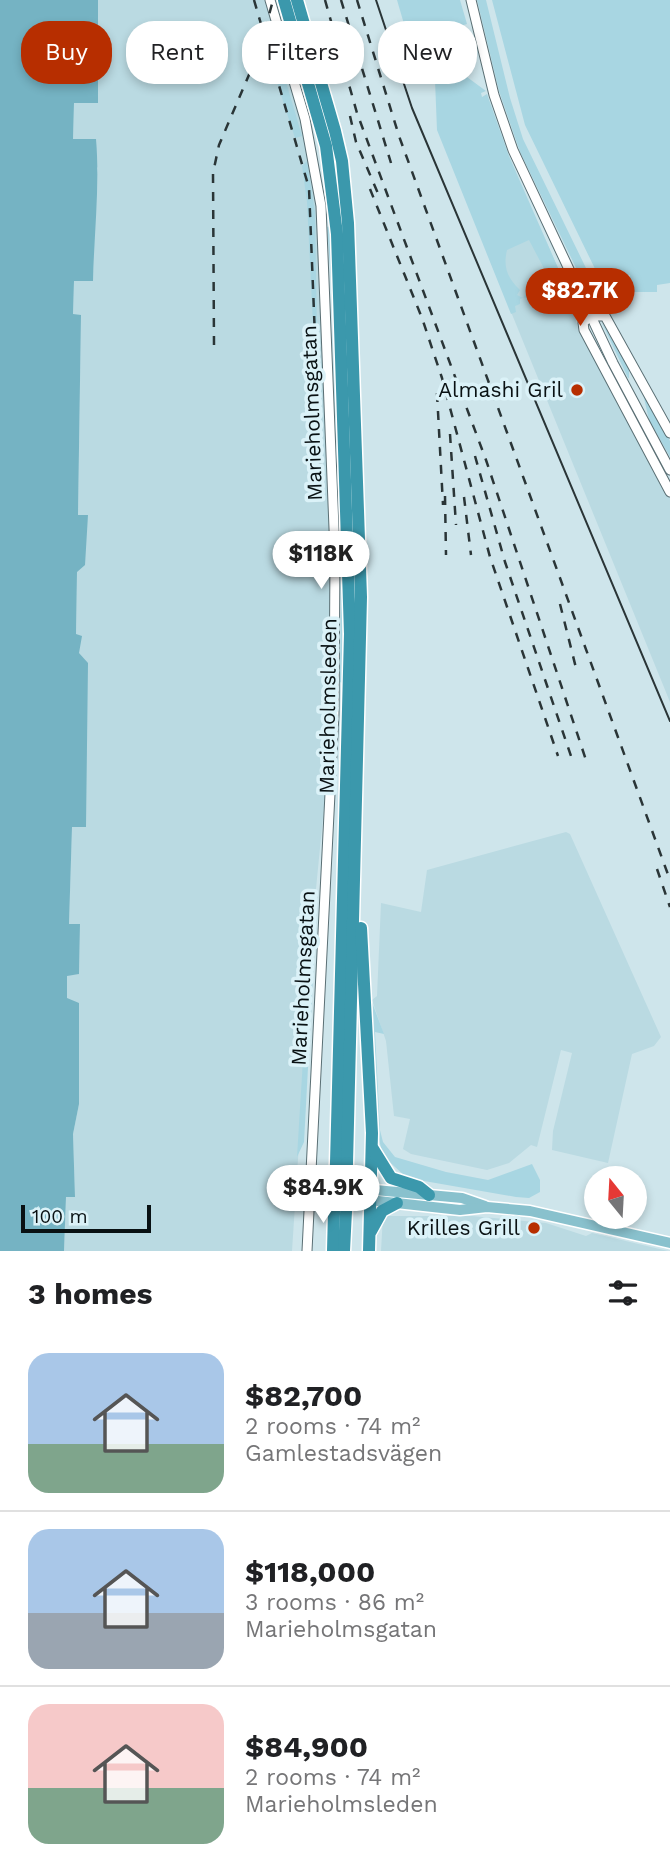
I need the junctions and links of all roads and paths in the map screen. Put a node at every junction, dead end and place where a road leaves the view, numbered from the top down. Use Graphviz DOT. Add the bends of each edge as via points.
graph roads {
  1 [pos="270,0"];
  2 [pos="284,0"];
  3 [pos="297,0"];
  4 [pos="471,0"];
  5 [pos="590,316"];
  6 [pos="635,371"];
  7 [pos="628,393"];
  8 [pos="670,433"];
  9 [pos="670,470"];
  10 [pos="670,492"];
  11 [pos="355,907"];
  12 [pos="372,1149"];
  13 [pos="342,1163"];
  14 [pos="310,1184"];
  15 [pos="369,1194"];
  16 [pos="429,1195"];
  17 [pos="309,1198"];
  18 [pos="397,1203"];
  19 [pos="487,1207"];
  20 [pos="340,1211"];
  21 [pos="369,1235"];
  22 [pos="670,1243"];
  23 [pos="307,1251"];
  24 [pos="333,1251"];
  25 [pos="344,1251"];
  26 [pos="369,1251"];
  1 -- 14 [label="street, Marieholmsgatan" via="305,119 321,206 332,453 334,714"];
  2 -- 13 [label="highway, Marieholmsleden" via="326,146 337,234 350,634"];
  3 -- 11 [label="highway, Marieholmsleden" via="342,161 348,223 361,597"];
  4 -- 5 [label="street" via="513,150"];
  5 -- 6 [label="street" via="606,316"];
  5 -- 7 [label="street"];
  5 -- 10 [label="street" via="583,323 584,330"];
  6 -- 7 [label="street"];
  6 -- 8 [label="street"];
  7 -- 9 [label="street"];
  11 -- 12 [label="highway" via="362,941"];
  11 -- 13 [label="highway, Marieholmsleden"];
  12 -- 15 [label="highway"];
  12 -- 16 [label="highway" via="391,1178"];
  13 -- 20 [label="highway, Marieholmsleden, bridge"];
  14 -- 15 [label="main road"];
  14 -- 17 [label="street, Marieholmsgatan"];
  15 -- 16 [label="main road"];
  15 -- 17 [label="main road"];
  15 -- 18 [label="main road"];
  15 -- 21 [label="highway"];
  16 -- 19 [label="main road" via="462,1198"];
  17 -- 23 [label="street, Marieholmsgatan"];
  18 -- 19 [label="main road" via="460,1210"];
  18 -- 21 [label="highway" via="379,1213"];
  19 -- 22 [label="main road" via="530,1211"];
  20 -- 24 [label="highway, Marieholmsleden"];
  20 -- 25 [label="highway, Marieholmsleden"];
  21 -- 26 [label="highway"];
}
